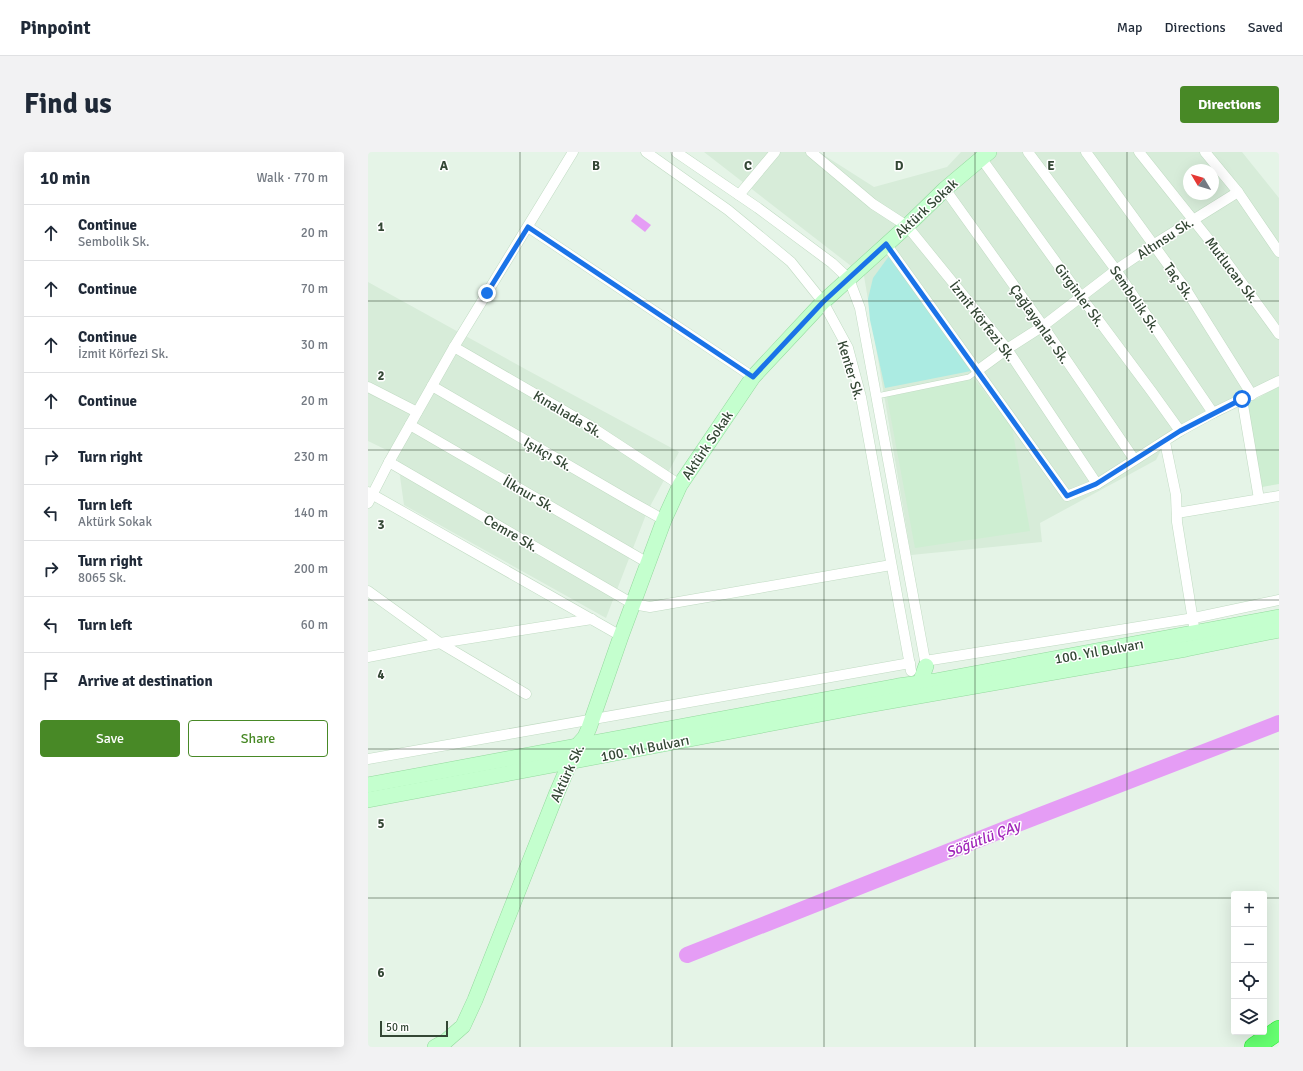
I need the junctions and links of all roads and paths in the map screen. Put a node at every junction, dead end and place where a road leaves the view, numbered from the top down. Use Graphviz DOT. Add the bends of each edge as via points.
graph roads {
  1 [pos="573,152"];
  2 [pos="646,152"];
  3 [pos="676,152"];
  4 [pos="775,152"];
  5 [pos="811,152"];
  6 [pos="1028,152"];
  7 [pos="1086,152"];
  8 [pos="1139,152"];
  9 [pos="1205,152"];
  10 [pos="985,155"];
  11 [pos="945,189"];
  12 [pos="1238,192"];
  13 [pos="739,195"];
  14 [pos="1193,220"];
  15 [pos="907,226"];
  16 [pos="528,227"];
  17 [pos="886,244"];
  18 [pos="1153,245"];
  19 [pos="1279,252"];
  20 [pos="1116,270"];
  21 [pos="849,279"];
  22 [pos="1082,298"];
  23 [pos="823,302"];
  24 [pos="1043,326"];
  25 [pos="1279,334"];
  26 [pos="454,347"];
  27 [pos="1007,349"];
  28 [pos="977,371"];
  29 [pos="753,377"];
  30 [pos="1279,381"];
  31 [pos="432,386"];
  32 [pos="368,387"];
  33 [pos="1252,395"];
  34 [pos="877,396"];
  35 [pos="1242,399"];
  36 [pos="417,412"];
  37 [pos="1213,413"];
  38 [pos="410,425"];
  39 [pos="1180,431"];
  40 [pos="1165,442"];
  41 [pos="1134,460"];
  42 [pos="389,462"];
  43 [pos="1096,484"];
  44 [pos="680,485"];
  45 [pos="1279,496"];
  46 [pos="370,497"];
  47 [pos="1259,499"];
  48 [pos="1177,513"];
  49 [pos="664,520"];
  50 [pos="648,563"];
  51 [pos="891,565"];
  52 [pos="368,591"];
  53 [pos="1279,600"];
  54 [pos="633,604"];
  55 [pos="1279,617"];
  56 [pos="1194,618"];
  57 [pos="592,619"];
  58 [pos="1279,630"];
  59 [pos="1195,633"];
  60 [pos="621,636"];
  61 [pos="440,644"];
  62 [pos="368,657"];
  63 [pos="926,663"];
  64 [pos="910,667"];
  65 [pos="921,689"];
  66 [pos="526,694"];
  67 [pos="592,719"];
  68 [pos="577,746"];
  69 [pos="368,759"];
  70 [pos="571,762"];
  71 [pos="368,785"];
  72 [pos="368,800"];
  73 [pos="1279,1030"];
  74 [pos="434,1047"];
  75 [pos="1254,1047"];
  1 -- 16 [label="street"];
  2 -- 23 [label="street, Kenter Sk." via="728,210 791,262"];
  3 -- 13 [label="street, Kenter Sk."];
  4 -- 13 [label="street"];
  5 -- 15 [label="street, İzmit Körfezi Sk." via="873,204"];
  6 -- 20 [label="street, Sembolik Sk."];
  7 -- 18 [label="street, Taç Sk."];
  8 -- 14 [label="street, Mutlucan Sk."];
  9 -- 12 [label="street"];
  10 -- 11 [label="main road, Aktürk Sokak"];
  10 -- 22 [label="street, Girginler Sk."];
  11 -- 15 [label="main road, Aktürk Sokak"];
  11 -- 24 [label="street, Çağlayanlar Sk."];
  12 -- 14 [label="street, Altınsu Sk."];
  12 -- 19 [label="street"];
  13 -- 21 [label="street, Kenter Sk." via="832,263"];
  14 -- 18 [label="street, Altınsu Sk."];
  14 -- 25 [label="street, Mutlucan Sk."];
  15 -- 17 [label="main road, Aktürk Sokak"];
  15 -- 27 [label="street, İzmit Körfezi Sk."];
  16 -- 26 [label="street"];
  16 -- 29 [label="street"];
  17 -- 21 [label="main road, Aktürk Sokak"];
  17 -- 28 [label="street"];
  18 -- 20 [label="street, Altınsu Sk."];
  18 -- 33 [label="street, Taç Sk." via="1185,288"];
  20 -- 22 [label="street, Altınsu Sk."];
  20 -- 37 [label="street, Sembolik Sk."];
  21 -- 23 [label="main road, Aktürk Sokak"];
  21 -- 34 [label="street, Kenter Sk." via="860,308"];
  22 -- 24 [label="street, Altınsu Sk."];
  22 -- 39 [label="street, Girginler Sk."];
  23 -- 29 [label="main road, Aktürk Sokak"];
  23 -- 51 [label="street, Kenter Sk." via="848,348 861,397"];
  24 -- 27 [label="street, Altınsu Sk."];
  24 -- 41 [label="street, Çağlayanlar Sk."];
  26 -- 31 [label="street"];
  26 -- 44 [label="street, Kınalıada Sk." via="588,424"];
  27 -- 28 [label="street, Altınsu Sk."];
  27 -- 43 [label="street, İzmit Körfezi Sk."];
  28 -- 34 [label="lane" via="968,376"];
  28 -- 43 [label="street" via="1067,496"];
  29 -- 44 [label="main road, Aktürk Sokak"];
  30 -- 33 [label="street"];
  31 -- 36 [label="street"];
  31 -- 49 [label="street, Işıkçı Sk."];
  32 -- 36 [label="street"];
  33 -- 35 [label="street"];
  34 -- 63 [label="street, Kenter Sk."];
  35 -- 37 [label="street"];
  35 -- 47 [label="street"];
  36 -- 38 [label="street"];
  37 -- 39 [label="street"];
  38 -- 42 [label="street"];
  38 -- 50 [label="street, İlknur Sk."];
  39 -- 40 [label="street"];
  40 -- 41 [label="street"];
  40 -- 48 [label="street" via="1176,495"];
  41 -- 43 [label="street"];
  42 -- 46 [label="street"];
  42 -- 54 [label="street, Cemre Sk."];
  44 -- 49 [label="main road, Aktürk Sk."];
  45 -- 47 [label="street"];
  46 -- 57 [label="street"];
  47 -- 48 [label="street"];
  48 -- 56 [label="street"];
  49 -- 50 [label="main road, Aktürk Sk."];
  50 -- 54 [label="main road, Aktürk Sk."];
  51 -- 54 [label="street" via="650,607"];
  51 -- 64 [label="street, Kenter Sk."];
  52 -- 61 [label="street"];
  53 -- 56 [label="street"];
  54 -- 60 [label="main road, Aktürk Sk."];
  55 -- 59 [label="main road, 100. Yıl Bulvarı"];
  56 -- 59 [label="street"];
  56 -- 63 [label="street"];
  57 -- 60 [label="street"];
  57 -- 61 [label="street"];
  58 -- 65 [label="main road, 100. Yıl Bulvarı" via="1186,649"];
  59 -- 65 [label="main road, 100. Yıl Bulvarı"];
  60 -- 67 [label="main road, Aktürk Sk."];
  61 -- 62 [label="street"];
  61 -- 66 [label="street"];
  63 -- 65 [label="main road"];
  64 -- 65 [label="main road" via="912,676"];
  64 -- 67 [label="street"];
  65 -- 68 [label="main road, 100. Yıl Bulvarı" via="898,686"];
  65 -- 70 [label="main road, 100. Yıl Bulvarı"];
  67 -- 68 [label="main road, Aktürk Sk." via="585,737"];
  67 -- 69 [label="street"];
  68 -- 70 [label="main road, Aktürk Sk."];
  68 -- 71 [label="main road, 100. Yıl Bulvarı"];
  70 -- 72 [label="main road, 100. Yıl Bulvarı"];
  70 -- 74 [label="main road, Aktürk Sk." via="463,1026 446,1041"];
  73 -- 75 [label="highway"];
}
